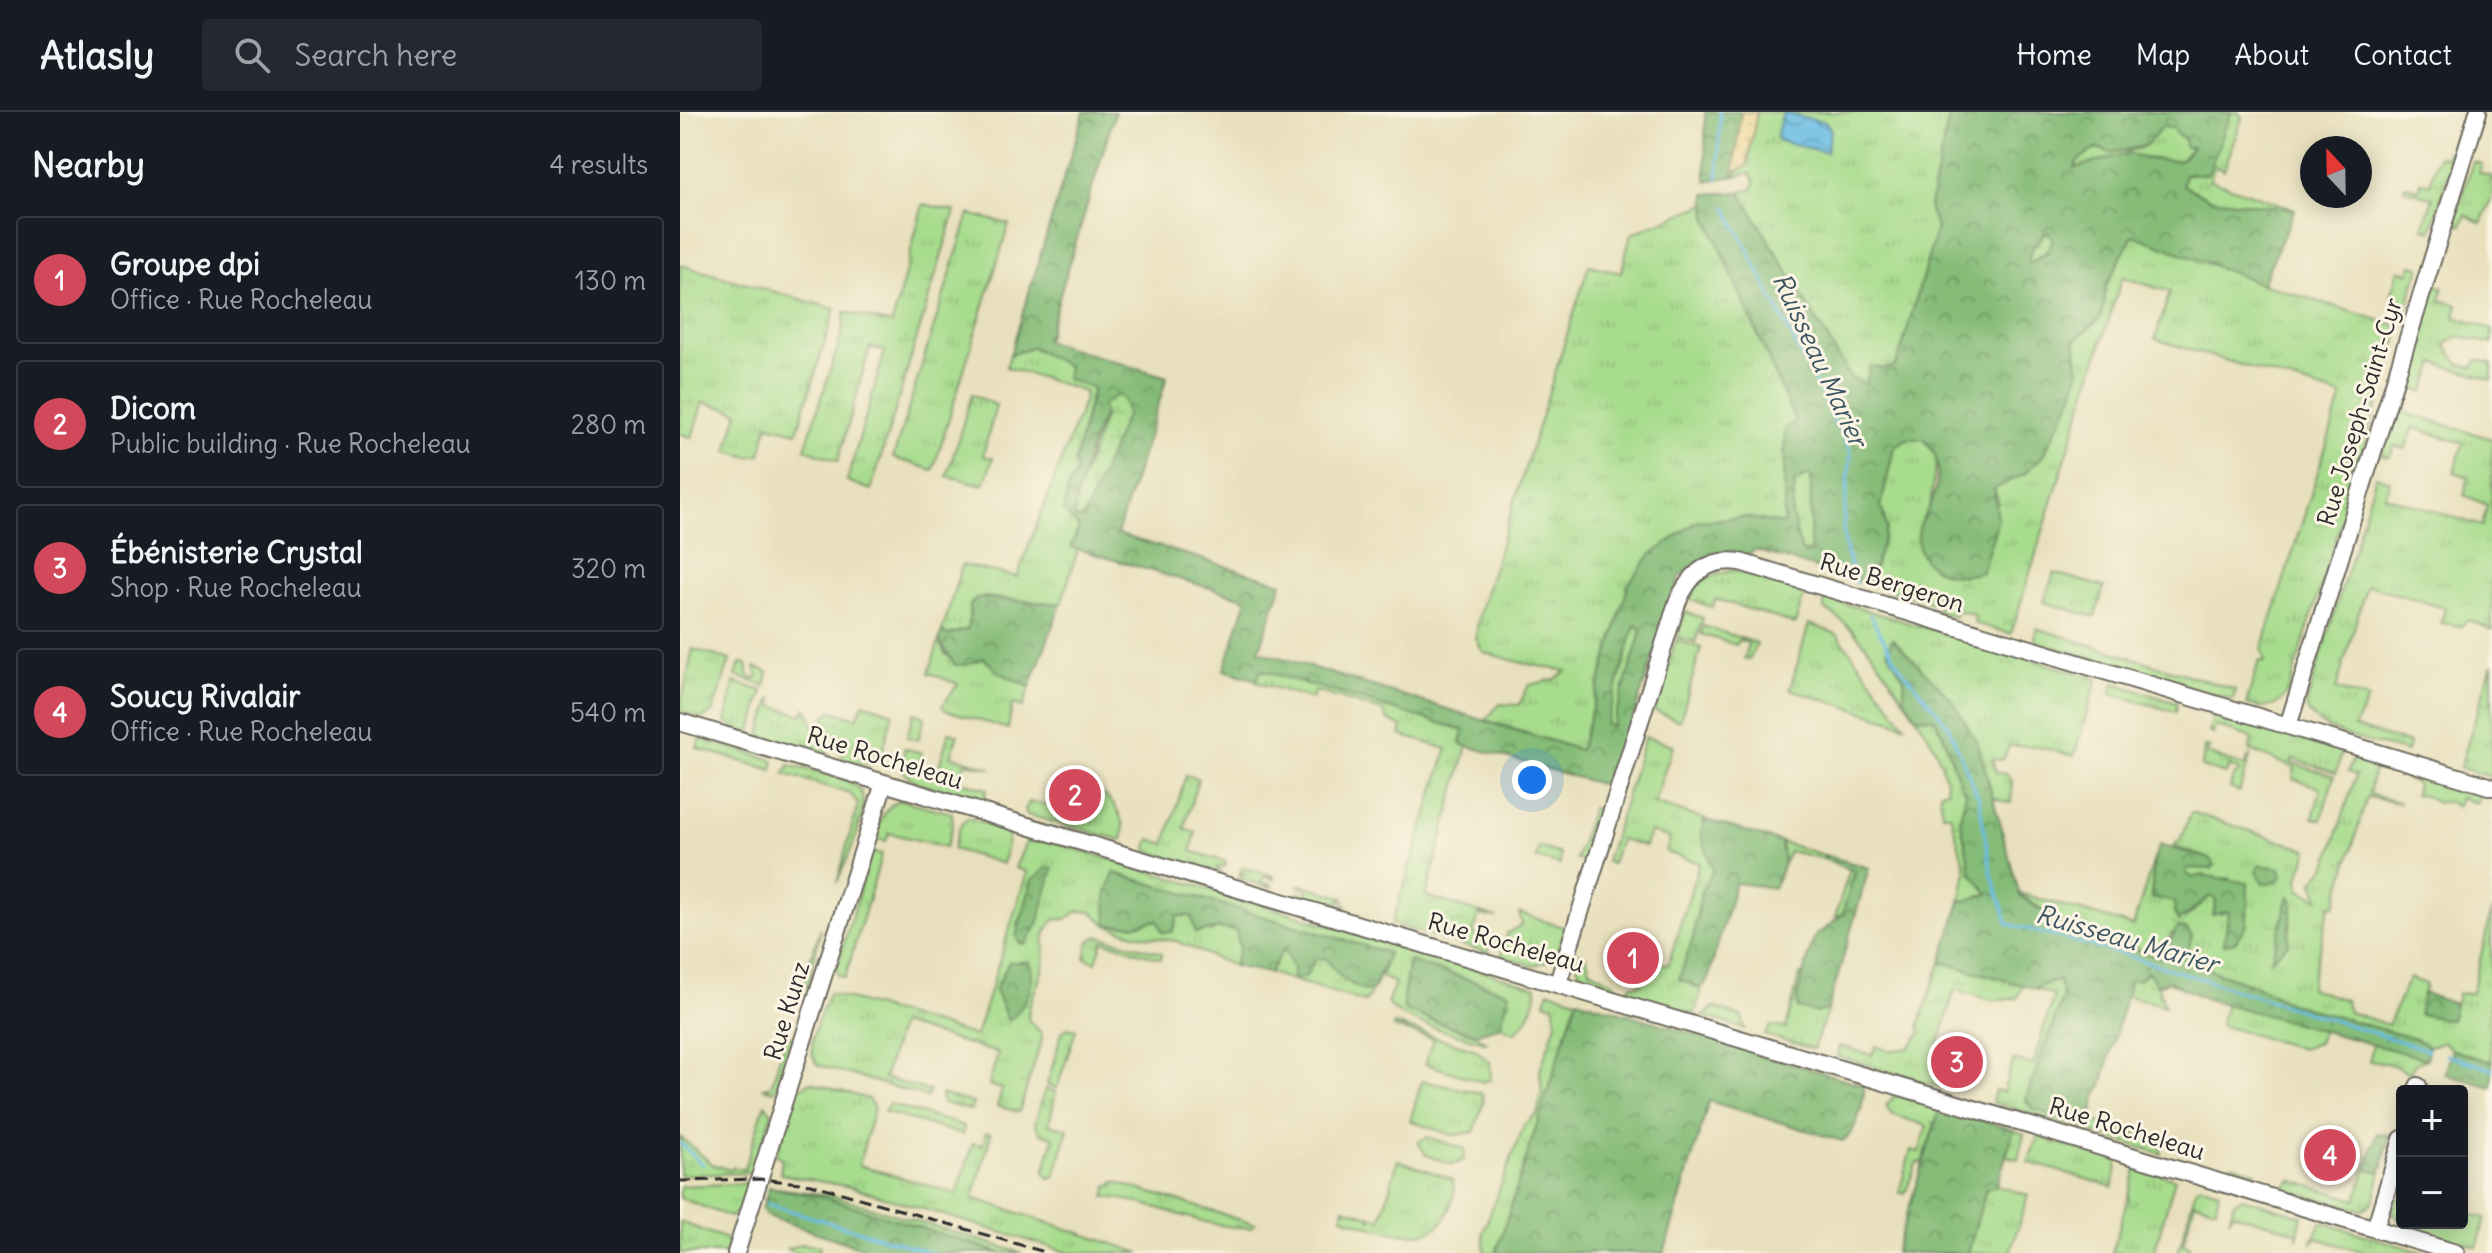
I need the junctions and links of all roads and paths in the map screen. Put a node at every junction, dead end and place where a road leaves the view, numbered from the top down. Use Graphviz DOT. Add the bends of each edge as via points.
graph roads {
  1 [pos="2478,112"];
  2 [pos="680,722"];
  3 [pos="2288,726"];
  4 [pos="884,783"];
  5 [pos="2492,787"];
  6 [pos="1558,983"];
  7 [pos="2397,1157"];
  8 [pos="2375,1229"];
  9 [pos="736,1253"];
  10 [pos="2456,1253"];
  1 -- 3 [label="street, Rue Joseph-Saint-Cyr"];
  2 -- 4 [label="street, Rue Rocheleau"];
  3 -- 5 [label="street, Rue Bergeron"];
  3 -- 6 [label="street, Rue Bergeron" via="1740,562 1716,562 1693,575 1677,603"];
  4 -- 6 [label="street, Rue Rocheleau"];
  4 -- 9 [label="street, Rue Kunz"];
  6 -- 8 [label="street, Rue Rocheleau"];
  7 -- 8 [label="street"];
  8 -- 10 [label="street, Rue Rocheleau"];
}
